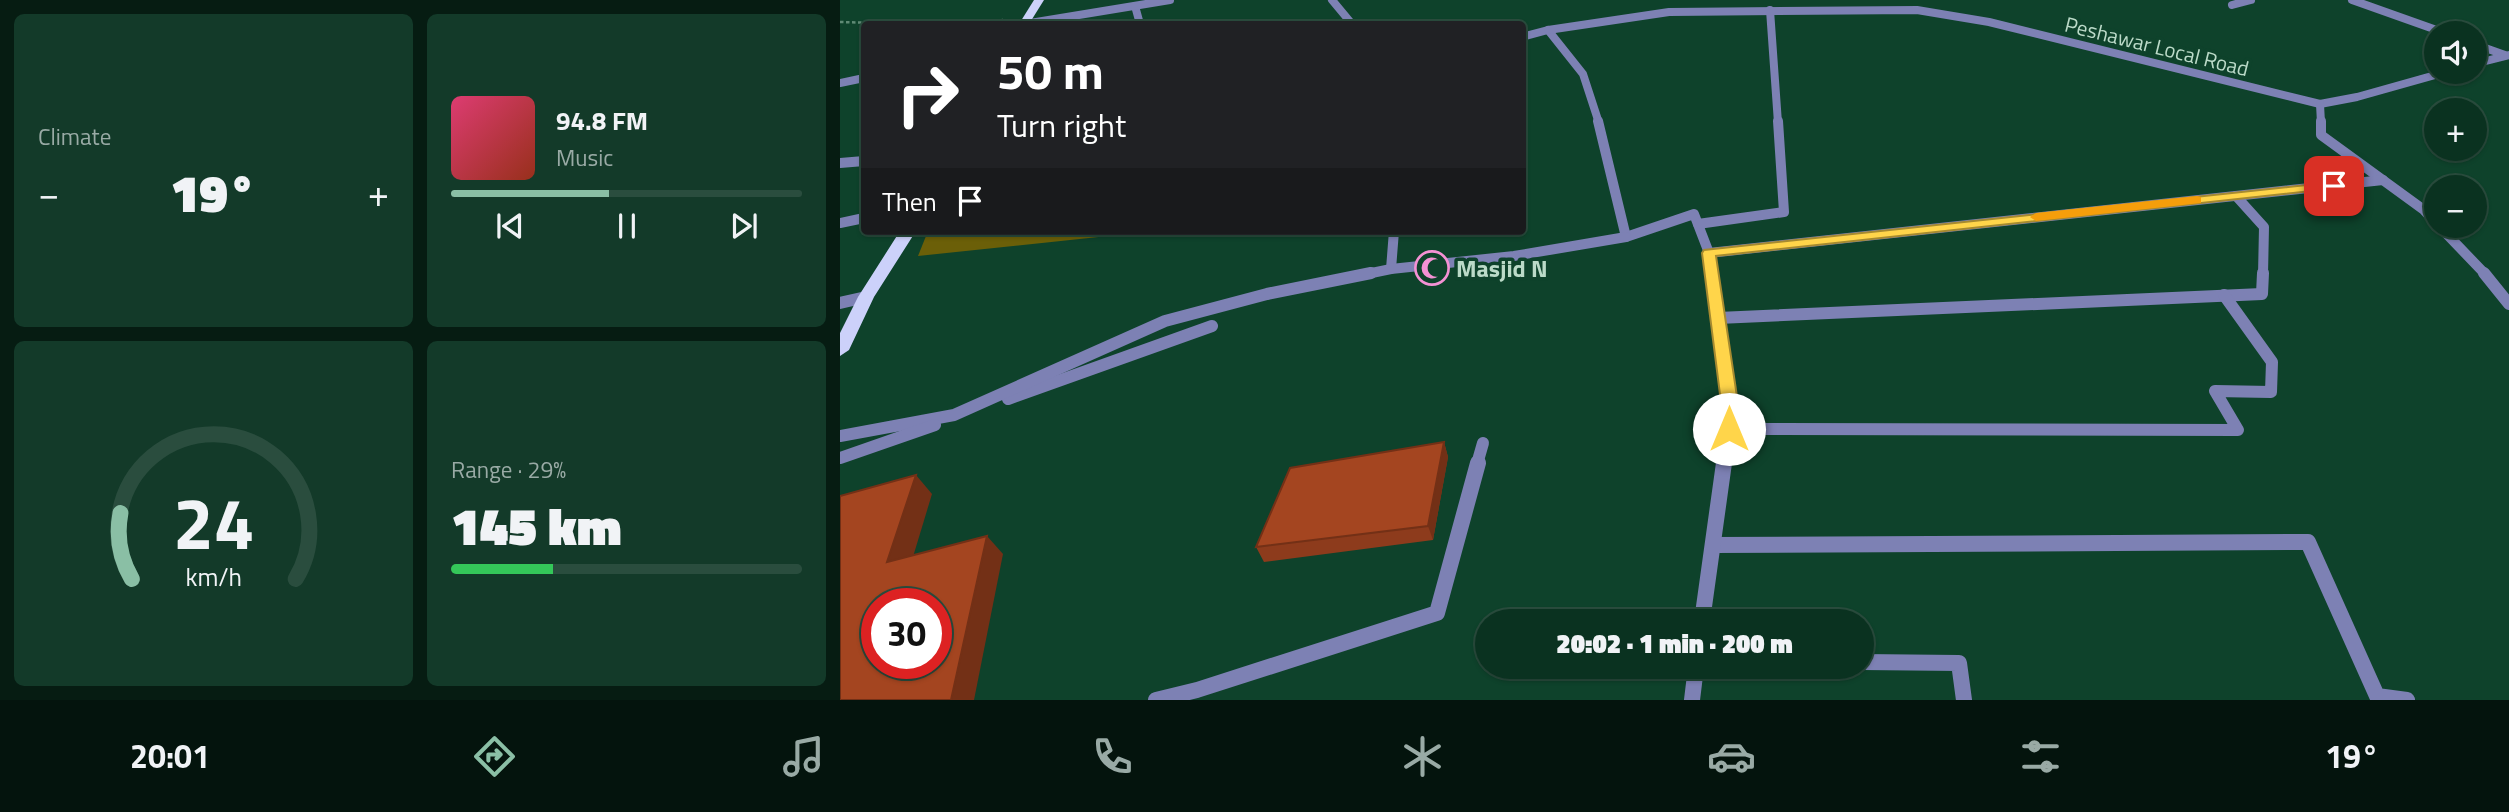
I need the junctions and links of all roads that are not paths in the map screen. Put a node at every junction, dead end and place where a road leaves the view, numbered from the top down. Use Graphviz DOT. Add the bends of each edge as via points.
graph roads {
  1 [pos="1039,0"];
  2 [pos="1170,0"];
  3 [pos="1332,0"];
  4 [pos="1802,0"];
  5 [pos="2251,0"];
  6 [pos="2352,0"];
  7 [pos="2232,5"];
  8 [pos="1135,6"];
  9 [pos="1807,9"];
  10 [pos="1770,10"];
  11 [pos="1027,21"];
  12 [pos="1033,21"];
  13 [pos="1139,21"];
  14 [pos="1350,21"];
  15 [pos="2424,26"];
  16 [pos="1548,30"];
  17 [pos="1526,36"];
  18 [pos="2487,48"];
  19 [pos="2507,55"];
  20 [pos="2487,60"];
  21 [pos="2424,78"];
  22 [pos="861,79"];
  23 [pos="840,83"];
  24 [pos="2320,104"];
  25 [pos="861,161"];
  26 [pos="840,163"];
  27 [pos="2383,180"];
  28 [pos="2236,196"];
  29 [pos="2424,210"];
  30 [pos="861,219"];
  31 [pos="840,223"];
  32 [pos="1698,224"];
  33 [pos="905,235"];
  34 [pos="1394,235"];
  35 [pos="1626,237"];
  36 [pos="2451,238"];
  37 [pos="1709,253"];
  38 [pos="1391,269"];
  39 [pos="2224,295"];
  40 [pos="866,297"];
  41 [pos="840,303"];
  42 [pos="2509,304"];
  43 [pos="1718,318"];
  44 [pos="1212,326"];
  45 [pos="840,350"];
  46 [pos="1729,429"];
  47 [pos="840,436"];
  48 [pos="1483,443"];
  49 [pos="840,458"];
  50 [pos="1713,545"];
  51 [pos="1704,609"];
  52 [pos="1874,662"];
  53 [pos="1695,679"];
  54 [pos="1156,700"];
  55 [pos="1692,700"];
  56 [pos="1964,700"];
  57 [pos="2407,700"];
  1 -- 11 [label="main road"];
  2 -- 8 [label="street"];
  3 -- 14 [label="street"];
  4 -- 9 [label="street"];
  5 -- 7 [label="street"];
  6 -- 15 [label="street"];
  8 -- 12 [label="street"];
  8 -- 13 [label="street"];
  9 -- 10 [label="street, Peshawar Local Road"];
  9 -- 24 [label="street, Peshawar Local Road" via="1917,10 1989,22"];
  10 -- 16 [label="street, Peshawar Local Road" via="1669,12"];
  10 -- 32 [label="street" via="1784,212"];
  16 -- 17 [label="street, Peshawar Local Road"];
  16 -- 35 [label="street" via="1583,74 1604,139"];
  18 -- 19 [label="street"];
  19 -- 20 [label="street"];
  21 -- 24 [label="street, Peshawar Local Road"];
  22 -- 23 [label="street"];
  24 -- 27 [label="street" via="2321,135"];
  25 -- 26 [label="street"];
  27 -- 28 [label="street"];
  27 -- 29 [label="street"];
  28 -- 37 [label="street"];
  28 -- 39 [label="street" via="2264,227 2262,294"];
  30 -- 31 [label="street"];
  32 -- 35 [label="street" via="1695,214"];
  32 -- 37 [label="street"];
  33 -- 40 [label="main road"];
  34 -- 38 [label="street"];
  35 -- 38 [label="street" via="1514,256"];
  36 -- 42 [label="street"];
  37 -- 43 [label="street"];
  38 -- 47 [label="street" via="1165,321 954,415"];
  39 -- 43 [label="street"];
  39 -- 46 [label="street" via="2273,362 2271,392 2215,391 2238,429"];
  40 -- 41 [label="street"];
  40 -- 45 [label="main road"];
  43 -- 46 [label="street" via="1731,410"];
  44 -- 49 [label="street"];
  46 -- 50 [label="street"];
  48 -- 54 [label="street" via="1437,613"];
  50 -- 51 [label="street"];
  50 -- 57 [label="street" via="2308,542 2377,696"];
  52 -- 56 [label="street" via="1959,663"];
  53 -- 55 [label="street"];
}
